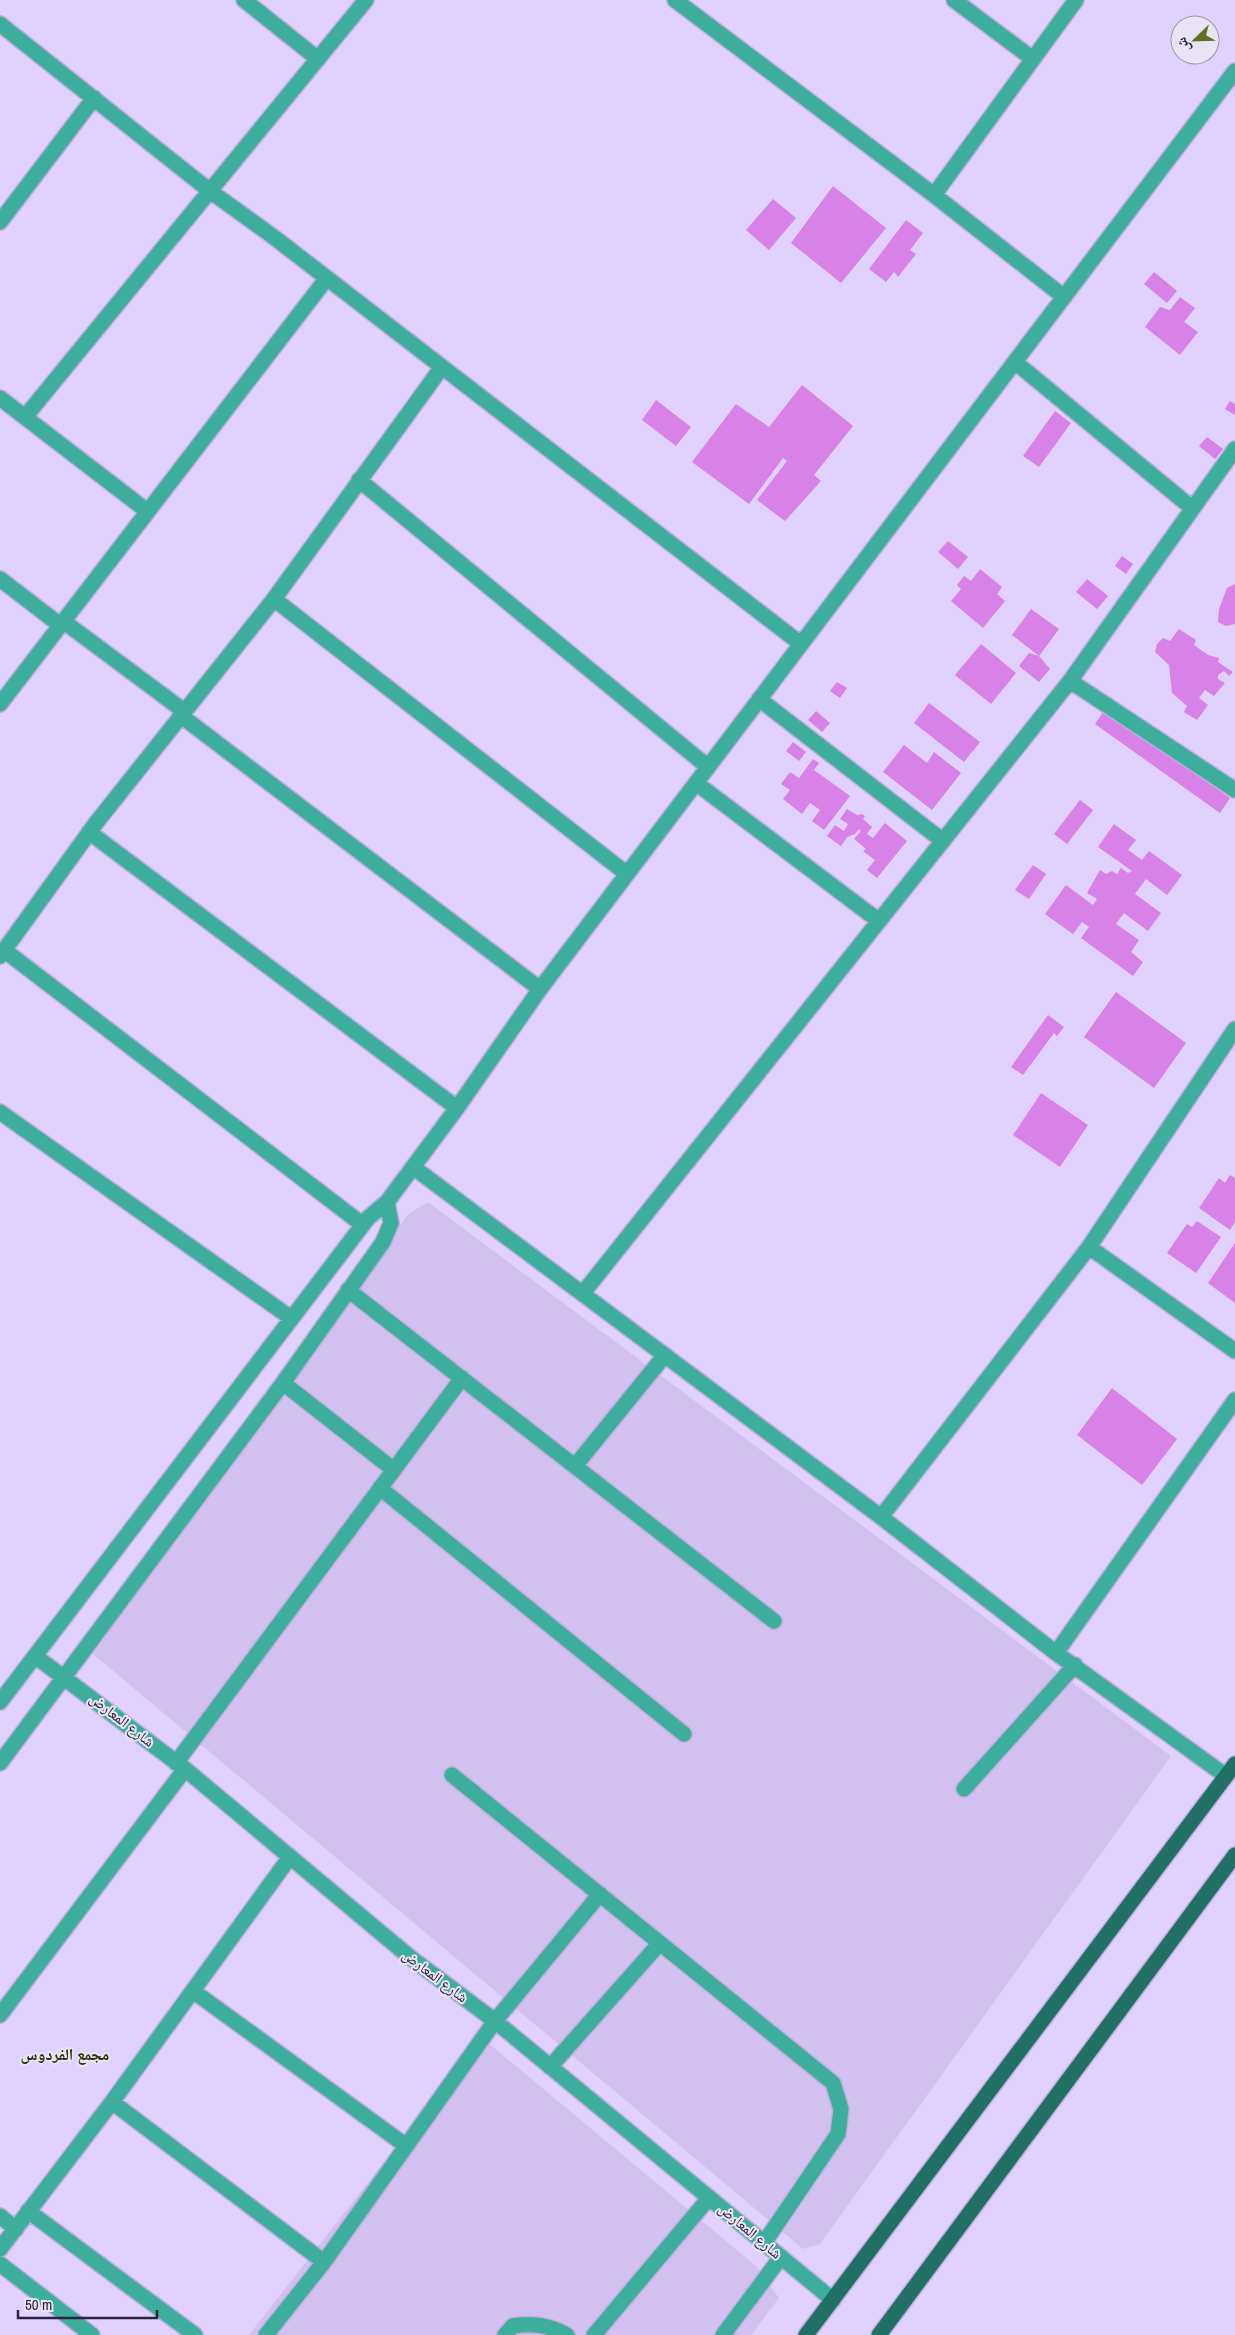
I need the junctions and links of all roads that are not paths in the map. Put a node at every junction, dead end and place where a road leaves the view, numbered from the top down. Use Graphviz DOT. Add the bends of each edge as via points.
graph roads {
  1 [pos="244,0"];
  2 [pos="366,0"];
  3 [pos="675,0"];
  4 [pos="954,0"];
  5 [pos="1076,0"];
  6 [pos="0,24"];
  7 [pos="318,59"];
  8 [pos="1033,59"];
  9 [pos="1235,71"];
  10 [pos="94,98"];
  11 [pos="210,191"];
  12 [pos="934,195"];
  13 [pos="0,222"];
  14 [pos="326,278"];
  15 [pos="1064,297"];
  16 [pos="1015,362"];
  17 [pos="442,367"];
  18 [pos="0,398"];
  19 [pos="25,417"];
  20 [pos="1235,449"];
  21 [pos="359,480"];
  22 [pos="1192,508"];
  23 [pos="147,512"];
  24 [pos="0,579"];
  25 [pos="274,599"];
  26 [pos="62,623"];
  27 [pos="801,644"];
  28 [pos="1070,681"];
  29 [pos="759,699"];
  30 [pos="0,704"];
  31 [pos="182,713"];
  32 [pos="708,767"];
  33 [pos="696,783"];
  34 [pos="1235,790"];
  35 [pos="89,832"];
  36 [pos="943,841"];
  37 [pos="627,874"];
  38 [pos="879,921"];
  39 [pos="2,953"];
  40 [pos="540,989"];
  41 [pos="1235,1029"];
  42 [pos="457,1108"];
  43 [pos="0,1112"];
  44 [pos="413,1167"];
  45 [pos="387,1202"];
  46 [pos="363,1225"];
  47 [pos="1089,1247"];
  48 [pos="348,1290"];
  49 [pos="583,1293"];
  50 [pos="291,1318"];
  51 [pos="1235,1351"];
  52 [pos="665,1356"];
  53 [pos="462,1378"];
  54 [pos="283,1383"];
  55 [pos="1235,1400"];
  56 [pos="575,1466"];
  57 [pos="394,1470"];
  58 [pos="380,1488"];
  59 [pos="881,1517"];
  60 [pos="774,1621"];
  61 [pos="1056,1653"];
  62 [pos="36,1656"];
  63 [pos="1075,1665"];
  64 [pos="65,1676"];
  65 [pos="0,1702"];
  66 [pos="684,1734"];
  67 [pos="0,1763"];
  68 [pos="180,1766"];
  69 [pos="1231,1770"];
  70 [pos="452,1775"];
  71 [pos="964,1789"];
  72 [pos="1235,1855"];
  73 [pos="290,1857"];
  74 [pos="600,1894"];
  75 [pos="660,1943"];
  76 [pos="193,1990"];
  77 [pos="0,2015"];
  78 [pos="495,2021"];
  79 [pos="550,2067"];
  80 [pos="112,2102"];
  81 [pos="405,2145"];
  82 [pos="709,2198"];
  83 [pos="28,2211"];
  84 [pos="0,2216"];
  85 [pos="16,2229"];
  86 [pos="764,2243"];
  87 [pos="0,2249"];
  88 [pos="781,2258"];
  89 [pos="324,2262"];
  90 [pos="0,2264"];
  91 [pos="833,2300"];
  92 [pos="92,2335"];
  93 [pos="195,2335"];
  94 [pos="266,2335"];
  95 [pos="505,2335"];
  96 [pos="567,2335"];
  97 [pos="594,2335"];
  98 [pos="723,2335"];
  99 [pos="806,2335"];
  100 [pos="879,2335"];
  1 -- 7 [label="street"];
  2 -- 7 [label="street"];
  3 -- 12 [label="street"];
  4 -- 8 [label="street"];
  5 -- 8 [label="street"];
  6 -- 10 [label="street"];
  7 -- 11 [label="street"];
  8 -- 12 [label="street"];
  9 -- 15 [label="street"];
  10 -- 11 [label="street"];
  10 -- 13 [label="street"];
  11 -- 14 [label="street"];
  11 -- 19 [label="street"];
  12 -- 15 [label="street"];
  14 -- 17 [label="street"];
  14 -- 23 [label="street"];
  15 -- 16 [label="street"];
  16 -- 22 [label="street"];
  16 -- 27 [label="street"];
  17 -- 21 [label="street"];
  17 -- 27 [label="street"];
  18 -- 19 [label="street"];
  19 -- 23 [label="street"];
  20 -- 22 [label="street"];
  21 -- 25 [label="street"];
  21 -- 32 [label="street"];
  22 -- 28 [label="street"];
  23 -- 26 [label="street"];
  24 -- 26 [label="street"];
  25 -- 31 [label="street"];
  25 -- 37 [label="street"];
  26 -- 30 [label="street"];
  26 -- 31 [label="street"];
  27 -- 29 [label="street"];
  28 -- 34 [label="street"];
  28 -- 36 [label="street"];
  29 -- 32 [label="street"];
  29 -- 36 [label="street"];
  31 -- 35 [label="street"];
  31 -- 40 [label="street"];
  32 -- 33 [label="street"];
  33 -- 37 [label="street"];
  33 -- 38 [label="street"];
  35 -- 39 [label="street"];
  35 -- 42 [label="street"];
  36 -- 38 [label="street"];
  37 -- 40 [label="street"];
  38 -- 49 [label="street"];
  39 -- 46 [label="street"];
  40 -- 42 [label="street"];
  41 -- 47 [label="street"];
  42 -- 44 [label="street"];
  43 -- 50 [label="street"];
  44 -- 45 [label="street"];
  44 -- 49 [label="street"];
  45 -- 46 [label="street"];
  45 -- 48 [label="street" via="388,1233"];
  46 -- 50 [label="street"];
  47 -- 51 [label="street"];
  47 -- 59 [label="street"];
  48 -- 53 [label="street"];
  48 -- 54 [label="street"];
  49 -- 52 [label="street"];
  50 -- 62 [label="street"];
  52 -- 56 [label="street"];
  52 -- 59 [label="street"];
  53 -- 56 [label="street"];
  53 -- 57 [label="street"];
  54 -- 57 [label="street"];
  54 -- 64 [label="street"];
  55 -- 61 [label="street"];
  56 -- 60 [label="street"];
  57 -- 58 [label="street"];
  58 -- 66 [label="street"];
  58 -- 68 [label="street"];
  59 -- 61 [label="street"];
  61 -- 63 [label="street"];
  62 -- 64 [label="street, شارع المعارض"];
  62 -- 65 [label="street"];
  63 -- 69 [label="street"];
  63 -- 71 [label="street"];
  64 -- 67 [label="street"];
  64 -- 68 [label="street, شارع المعارض"];
  68 -- 73 [label="street, شارع المعارض"];
  68 -- 77 [label="street"];
  69 -- 91 [label="main road"];
  70 -- 74 [label="street"];
  72 -- 100 [label="main road"];
  73 -- 76 [label="street"];
  73 -- 78 [label="street, شارع المعارض" via="411,1958"];
  74 -- 75 [label="street"];
  74 -- 78 [label="street"];
  75 -- 79 [label="street"];
  75 -- 86 [label="street" via="833,2082 841,2108 838,2134"];
  76 -- 80 [label="street"];
  76 -- 81 [label="street"];
  78 -- 79 [label="street, شارع المعارض"];
  78 -- 81 [label="street" via="472,2057"];
  79 -- 82 [label="street, شارع المعارض"];
  80 -- 83 [label="street"];
  80 -- 89 [label="street"];
  81 -- 89 [label="street"];
  82 -- 86 [label="street, شارع المعارض"];
  82 -- 97 [label="street"];
  83 -- 85 [label="street"];
  83 -- 93 [label="street"];
  84 -- 85 [label="street"];
  85 -- 87 [label="street"];
  86 -- 88 [label="street, شارع المعارض"];
  88 -- 91 [label="street, شارع المعارض"];
  88 -- 98 [label="street"];
  89 -- 94 [label="street"];
  90 -- 92 [label="street"];
  91 -- 99 [label="main road"];
  95 -- 96 [label="street" via="513,2326 532,2323"];
}
